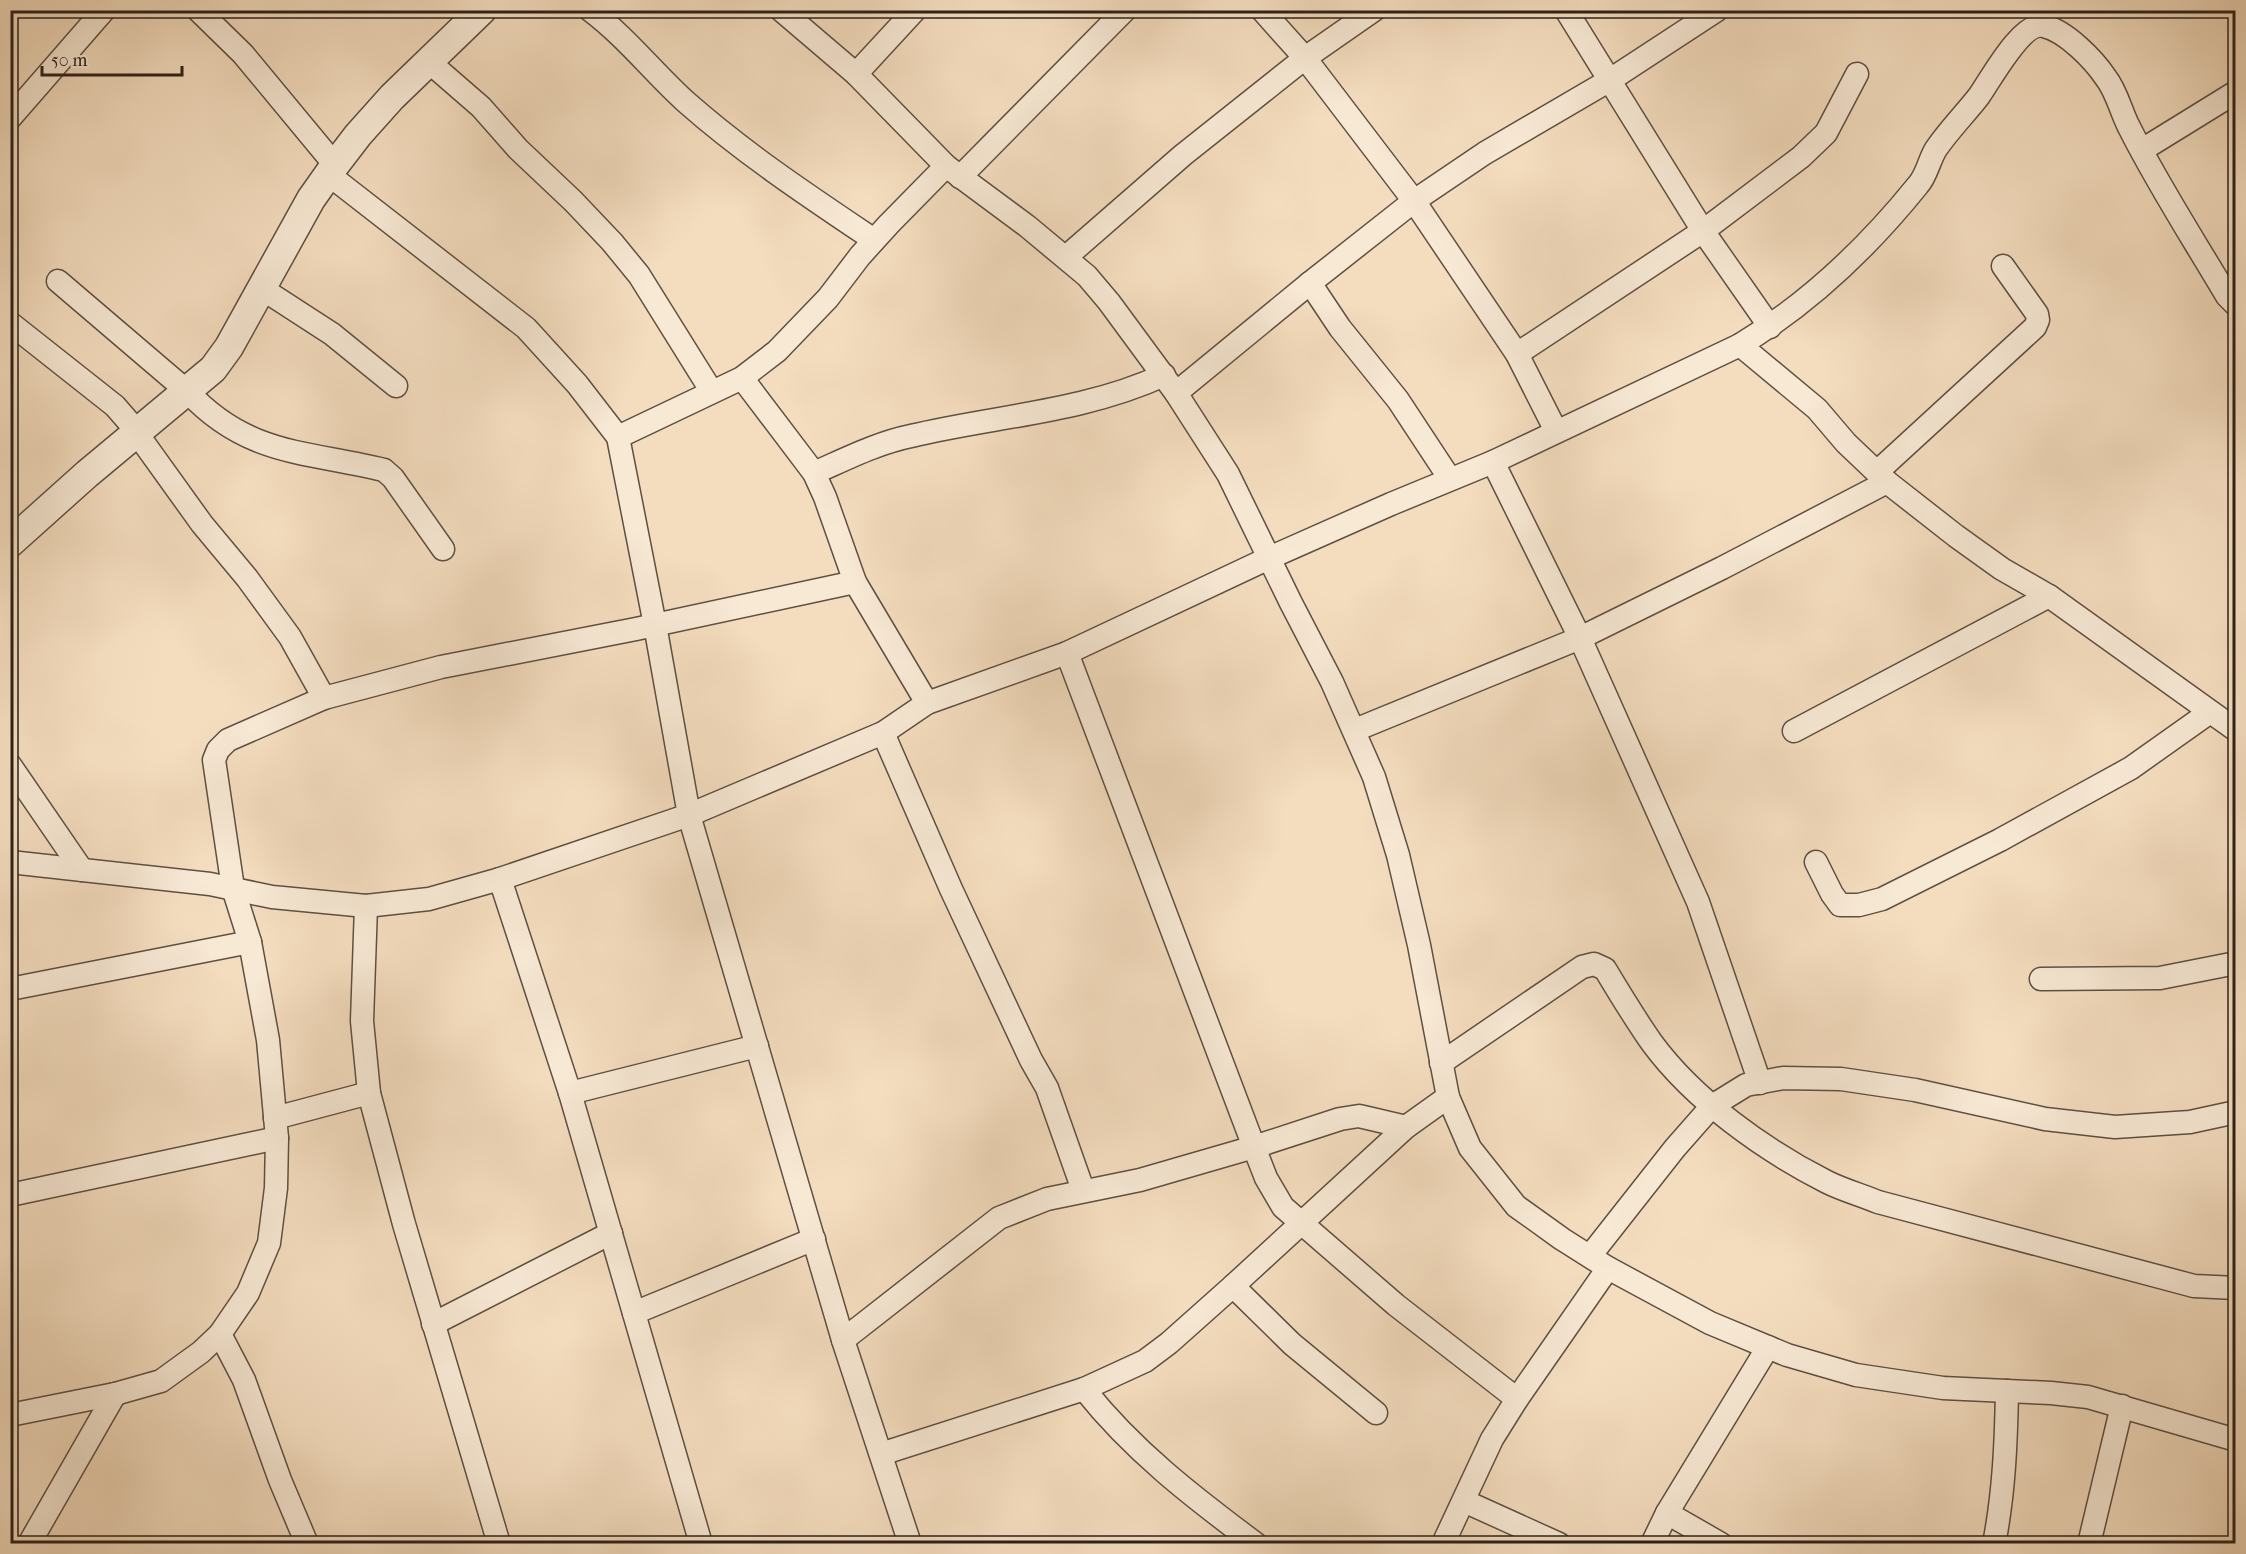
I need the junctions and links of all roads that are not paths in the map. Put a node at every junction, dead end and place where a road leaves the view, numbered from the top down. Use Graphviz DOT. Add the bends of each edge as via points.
graph roads {
  1 [pos="104,10"];
  2 [pos="198,10"];
  3 [pos="482,10"];
  4 [pos="590,10"];
  5 [pos="781,10"];
  6 [pos="915,10"];
  7 [pos="1125,10"];
  8 [pos="1263,10"];
  9 [pos="1374,10"];
  10 [pos="1566,10"];
  11 [pos="1717,10"];
  12 [pos="1305,58"];
  13 [pos="428,62"];
  14 [pos="1857,74"];
  15 [pos="856,75"];
  16 [pos="1610,80"];
  17 [pos="2235,92"];
  18 [pos="10,118"];
  19 [pos="2142,150"];
  20 [pos="332,170"];
  21 [pos="953,172"];
  22 [pos="1414,201"];
  23 [pos="1703,231"];
  24 [pos="874,240"];
  25 [pos="1066,257"];
  26 [pos="2003,266"];
  27 [pos="58,281"];
  28 [pos="1310,284"];
  29 [pos="261,288"];
  30 [pos="2235,305"];
  31 [pos="10,323"];
  32 [pos="1770,327"];
  33 [pos="1740,345"];
  34 [pos="1517,354"];
  35 [pos="742,378"];
  36 [pos="1170,384"];
  37 [pos="396,386"];
  38 [pos="188,392"];
  39 [pos="712,392"];
  40 [pos="1556,431"];
  41 [pos="138,433"];
  42 [pos="618,437"];
  43 [pos="1493,462"];
  44 [pos="814,473"];
  45 [pos="1882,477"];
  46 [pos="1450,479"];
  47 [pos="10,543"];
  48 [pos="443,549"];
  49 [pos="1269,558"];
  50 [pos="855,582"];
  51 [pos="2049,597"];
  52 [pos="655,625"];
  53 [pos="1580,638"];
  54 [pos="1067,653"];
  55 [pos="324,698"];
  56 [pos="927,703"];
  57 [pos="2210,712"];
  58 [pos="1355,730"];
  59 [pos="2235,730"];
  60 [pos="1794,731"];
  61 [pos="884,733"];
  62 [pos="10,765"];
  63 [pos="688,815"];
  64 [pos="10,862"];
  65 [pos="1816,862"];
  66 [pos="82,870"];
  67 [pos="500,879"];
  68 [pos="233,888"];
  69 [pos="366,906"];
  70 [pos="250,942"];
  71 [pos="2235,963"];
  72 [pos="2040,979"];
  73 [pos="10,989"];
  74 [pos="757,1046"];
  75 [pos="1441,1063"];
  76 [pos="1760,1083"];
  77 [pos="369,1093"];
  78 [pos="570,1093"];
  79 [pos="1448,1097"];
  80 [pos="1712,1106"];
  81 [pos="2235,1112"];
  82 [pos="1406,1127"];
  83 [pos="276,1128"];
  84 [pos="1254,1147"];
  85 [pos="1083,1190"];
  86 [pos="10,1195"];
  87 [pos="1301,1223"];
  88 [pos="611,1233"];
  89 [pos="814,1239"];
  90 [pos="1599,1262"];
  91 [pos="1233,1286"];
  92 [pos="2235,1288"];
  93 [pos="634,1313"];
  94 [pos="433,1324"];
  95 [pos="220,1334"];
  96 [pos="843,1340"];
  97 [pos="1768,1347"];
  98 [pos="1084,1389"];
  99 [pos="2007,1391"];
  100 [pos="115,1394"];
  101 [pos="1517,1399"];
  102 [pos="2122,1406"];
  103 [pos="1376,1413"];
  104 [pos="10,1415"];
  105 [pos="2235,1440"];
  106 [pos="881,1454"];
  107 [pos="1464,1500"];
  108 [pos="1667,1513"];
  109 [pos="29,1544"];
  110 [pos="307,1544"];
  111 [pos="499,1544"];
  112 [pos="701,1544"];
  113 [pos="910,1544"];
  114 [pos="1256,1544"];
  115 [pos="1443,1544"];
  116 [pos="1559,1544"];
  117 [pos="1652,1544"];
  118 [pos="1721,1544"];
  119 [pos="1994,1544"];
  120 [pos="2089,1544"];
  1 -- 18 [label="street"];
  2 -- 20 [label="street" via="243,54"];
  3 -- 13 [label="street"];
  4 -- 24 [label="street" via="724,134"];
  5 -- 15 [label="street"];
  6 -- 15 [label="street"];
  7 -- 21 [label="street"];
  8 -- 12 [label="street"];
  9 -- 12 [label="street"];
  10 -- 16 [label="street"];
  11 -- 16 [label="street"];
  12 -- 22 [label="street"];
  12 -- 25 [label="street" via="1183,155"];
  13 -- 20 [label="street" via="378,112"];
  13 -- 39 [label="street" via="481,107 612,242 639,275"];
  14 -- 23 [label="street" via="1826,133 1801,157"];
  15 -- 21 [label="street"];
  16 -- 22 [label="street" via="1485,153"];
  16 -- 23 [label="street"];
  17 -- 19 [label="street"];
  19 -- 30 [label="street"];
  19 -- 32 [label="street" via="2108,79 2082,50 2043,25 2032,28 2016,40 1936,150 1920,183 1864,246"];
  20 -- 29 [label="street" via="311,199"];
  20 -- 42 [label="street" via="526,328"];
  21 -- 24 [label="street"];
  21 -- 25 [label="street"];
  22 -- 28 [label="street"];
  22 -- 34 [label="street"];
  23 -- 32 [label="street"];
  23 -- 34 [label="street"];
  24 -- 35 [label="street" via="777,351"];
  25 -- 36 [label="street" via="1110,302"];
  26 -- 45 [label="street" via="2037,314 2035,327"];
  27 -- 38 [label="street"];
  28 -- 36 [label="street"];
  28 -- 46 [label="street" via="1398,400"];
  29 -- 37 [label="street" via="332,334"];
  29 -- 38 [label="street" via="229,347"];
  31 -- 41 [label="street" via="115,406"];
  32 -- 33 [label="street"];
  33 -- 40 [label="street"];
  33 -- 45 [label="street" via="1817,410"];
  34 -- 40 [label="street"];
  35 -- 39 [label="street"];
  35 -- 44 [label="street"];
  36 -- 44 [label="street" via="909,436"];
  36 -- 49 [label="street" via="1228,474"];
  38 -- 41 [label="street"];
  38 -- 48 [label="street" via="204,409 248,437 275,448 384,470"];
  39 -- 42 [label="street"];
  40 -- 43 [label="street"];
  41 -- 47 [label="street"];
  41 -- 55 [label="street" via="202,524 290,637"];
  42 -- 52 [label="street"];
  43 -- 46 [label="street"];
  43 -- 53 [label="street"];
  44 -- 50 [label="street"];
  45 -- 51 [label="street" via="1956,536"];
  45 -- 53 [label="street" via="1722,568"];
  46 -- 49 [label="street"];
  49 -- 54 [label="street"];
  49 -- 58 [label="street"];
  50 -- 52 [label="street"];
  50 -- 56 [label="street"];
  51 -- 57 [label="street"];
  51 -- 60 [label="street"];
  52 -- 55 [label="street" via="441,667"];
  52 -- 63 [label="street"];
  53 -- 58 [label="street"];
  53 -- 76 [label="street" via="1698,902"];
  54 -- 56 [label="street"];
  54 -- 84 [label="street"];
  55 -- 68 [label="street" via="228,740 218,750 214,760"];
  56 -- 61 [label="street"];
  57 -- 59 [label="street"];
  57 -- 65 [label="street" via="2131,768 1882,899 1840,905"];
  58 -- 75 [label="street" via="1398,855"];
  61 -- 63 [label="street"];
  61 -- 85 [label="street" via="951,889 1047,1088"];
  62 -- 66 [label="street"];
  63 -- 67 [label="street"];
  63 -- 74 [label="street"];
  64 -- 66 [label="street"];
  66 -- 68 [label="street"];
  67 -- 69 [label="street" via="429,899"];
  67 -- 78 [label="street"];
  68 -- 69 [label="street" via="272,897"];
  68 -- 70 [label="street"];
  69 -- 77 [label="street" via="362,1021"];
  70 -- 73 [label="street"];
  70 -- 83 [label="street" via="268,1040"];
  71 -- 72 [label="street" via="2160,978"];
  74 -- 78 [label="street"];
  74 -- 89 [label="street"];
  75 -- 79 [label="street"];
  75 -- 80 [label="street" via="1582,967 1594,964 1605,969 1652,1043"];
  76 -- 80 [label="street" via="1746,1085"];
  76 -- 81 [label="street" via="1783,1078 1841,1078 2046,1119 2115,1127 2190,1122"];
  77 -- 83 [label="street"];
  77 -- 94 [label="street"];
  78 -- 88 [label="street"];
  79 -- 82 [label="street"];
  79 -- 90 [label="street" via="1470,1149 1516,1206"];
  80 -- 90 [label="street" via="1676,1148"];
  80 -- 92 [label="street" via="1778,1154 1828,1182 1878,1202 2194,1286"];
  82 -- 84 [label="street" via="1359,1116"];
  82 -- 87 [label="street"];
  83 -- 86 [label="street"];
  83 -- 95 [label="street" via="276,1188 269,1243 248,1293"];
  84 -- 85 [label="street" via="1140,1180"];
  84 -- 87 [label="street" via="1283,1207"];
  85 -- 96 [label="street" via="999,1218"];
  87 -- 91 [label="street"];
  87 -- 101 [label="street" via="1396,1305"];
  88 -- 93 [label="street"];
  88 -- 94 [label="street"];
  89 -- 93 [label="street"];
  89 -- 96 [label="street"];
  90 -- 97 [label="street" via="1710,1323"];
  90 -- 101 [label="street"];
  91 -- 98 [label="street" via="1145,1361"];
  91 -- 103 [label="street" via="1292,1344"];
  93 -- 112 [label="street"];
  94 -- 111 [label="street"];
  95 -- 100 [label="street" via="161,1381"];
  95 -- 110 [label="street" via="244,1380"];
  96 -- 106 [label="street"];
  97 -- 99 [label="street" via="1856,1375 1943,1388"];
  97 -- 108 [label="street"];
  98 -- 106 [label="street"];
  98 -- 114 [label="street" via="1144,1456"];
  99 -- 102 [label="street" via="2078,1396"];
  99 -- 119 [label="street" via="2006,1464"];
  100 -- 104 [label="street"];
  100 -- 109 [label="street"];
  101 -- 107 [label="street" via="1492,1439"];
  102 -- 105 [label="street"];
  102 -- 120 [label="street"];
  106 -- 113 [label="street"];
  107 -- 115 [label="street"];
  107 -- 116 [label="street"];
  108 -- 117 [label="street"];
  108 -- 118 [label="street"];
}
